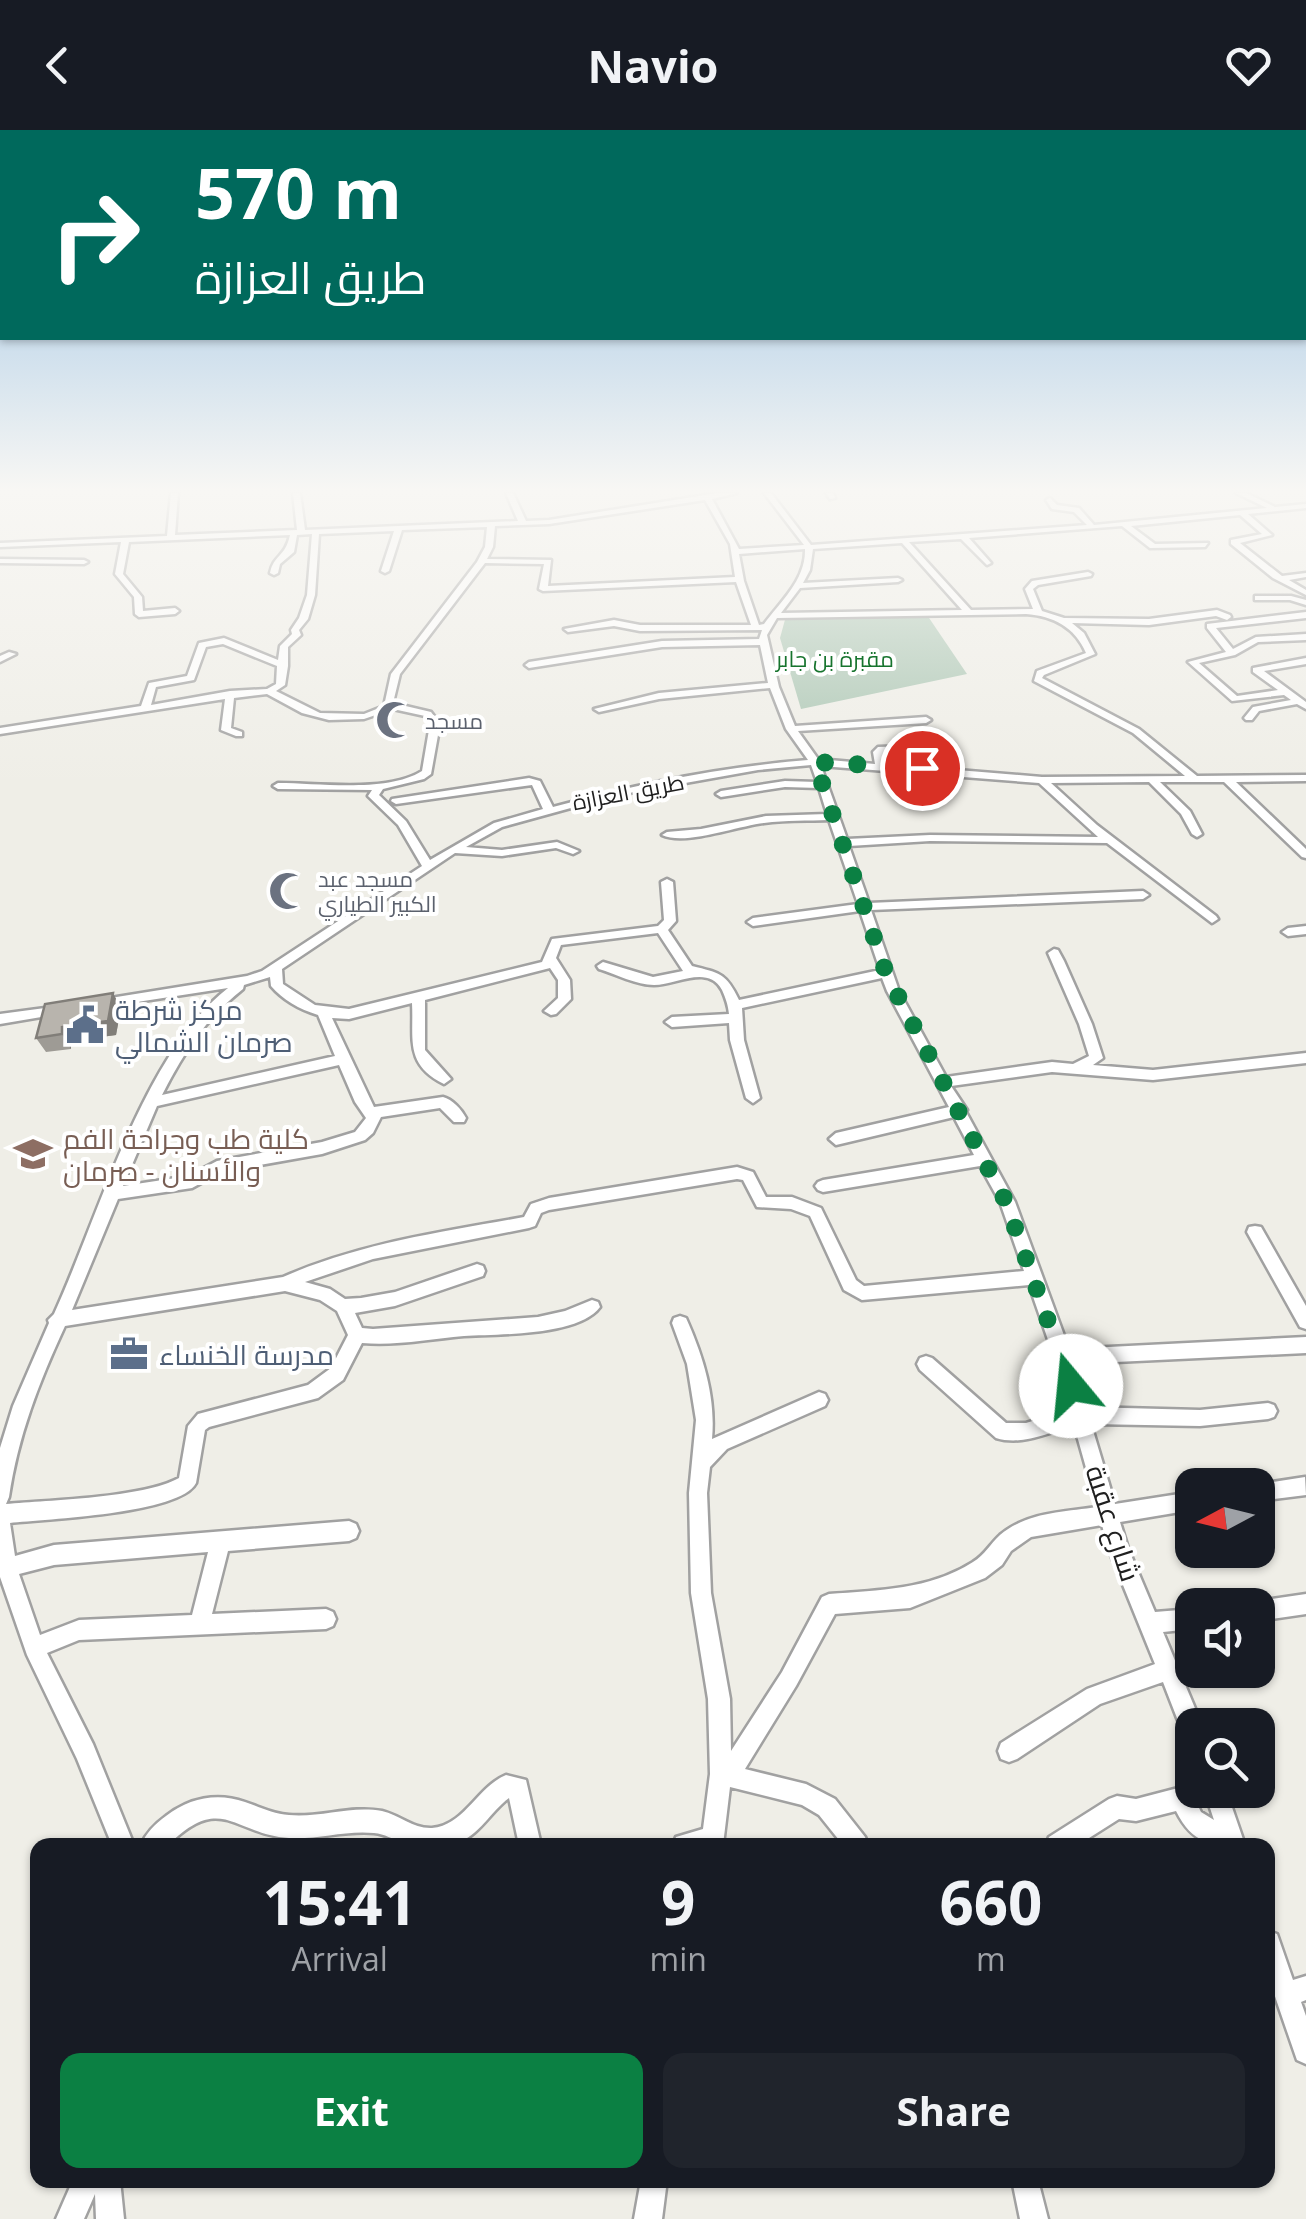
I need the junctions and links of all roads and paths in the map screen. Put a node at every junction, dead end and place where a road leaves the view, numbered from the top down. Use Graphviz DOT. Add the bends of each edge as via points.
graph roads {
  1 [pos="133,590"];
  2 [pos="314,590"];
  3 [pos="460,590"];
  4 [pos="745,590"];
  5 [pos="793,590"];
  6 [pos="949,590"];
  7 [pos="1030,590"];
  8 [pos="1258,598"];
  9 [pos="1306,603"];
  10 [pos="175,610"];
  11 [pos="1038,611"];
  12 [pos="969,612"];
  13 [pos="1306,615"];
  14 [pos="773,616"];
  15 [pos="1066,620"];
  16 [pos="1234,622"];
  17 [pos="761,627"];
  18 [pos="568,629"];
  19 [pos="1306,637"];
  20 [pos="764,642"];
  21 [pos="1232,653"];
  22 [pos="12,654"];
  23 [pos="0,659"];
  24 [pos="1306,661"];
  25 [pos="529,665"];
  26 [pos="284,666"];
  27 [pos="775,684"];
  28 [pos="270,691"];
  29 [pos="230,694"];
  30 [pos="1297,698"];
  31 [pos="146,708"];
  32 [pos="390,708"];
  33 [pos="599,709"];
  34 [pos="1248,718"];
  35 [pos="926,720"];
  36 [pos="791,730"];
  37 [pos="0,731"];
  38 [pos="239,734"];
  39 [pos="939,748"];
  40 [pos="815,762"];
  41 [pos="880,765"];
  42 [pos="1193,777"];
  43 [pos="1224,777"];
  44 [pos="1150,778"];
  45 [pos="1306,778"];
  46 [pos="1042,780"];
  47 [pos="823,785"];
  48 [pos="278,786"];
  49 [pos="379,788"];
  50 [pos="721,794"];
  51 [pos="396,801"];
  52 [pos="548,808"];
  53 [pos="834,817"];
  54 [pos="667,834"];
  55 [pos="1197,834"];
  56 [pos="1112,840"];
  57 [pos="843,843"];
  58 [pos="453,850"];
  59 [pos="573,851"];
  60 [pos="1306,855"];
  61 [pos="428,867"];
  62 [pos="666,882"];
  63 [pos="1143,895"];
  64 [pos="865,908"];
  65 [pos="1212,919"];
  66 [pos="753,922"];
  67 [pos="661,929"];
  68 [pos="1306,930"];
  69 [pos="1288,932"];
  70 [pos="1054,953"];
  71 [pos="550,958"];
  72 [pos="603,966"];
  73 [pos="276,968"];
  74 [pos="697,973"];
  75 [pos="886,973"];
  76 [pos="248,980"];
  77 [pos="418,997"];
  78 [pos="92,1005"];
  79 [pos="74,1008"];
  80 [pos="551,1012"];
  81 [pos="734,1012"];
  82 [pos="324,1015"];
  83 [pos="0,1019"];
  84 [pos="672,1022"];
  85 [pos="343,1058"];
  86 [pos="1306,1058"];
  87 [pos="1078,1068"];
  88 [pos="444,1080"];
  89 [pos="945,1082"];
  90 [pos="753,1098"];
  91 [pos="152,1102"];
  92 [pos="960,1110"];
  93 [pos="372,1116"];
  94 [pos="459,1118"];
  95 [pos="836,1138"];
  96 [pos="986,1158"];
  97 [pos="823,1186"];
  98 [pos="112,1194"];
  99 [pos="1255,1232"];
  100 [pos="476,1271"];
  101 [pos="1036,1277"];
  102 [pos="285,1284"];
  103 [pos="343,1306"];
  104 [pos="592,1307"];
  105 [pos="56,1320"];
  106 [pos="680,1322"];
  107 [pos="1306,1322"];
  108 [pos="357,1336"];
  109 [pos="1306,1344"];
  110 [pos="1063,1356"];
  111 [pos="926,1364"];
  112 [pos="819,1400"];
  113 [pos="1268,1412"];
  114 [pos="1080,1415"];
  115 [pos="702,1462"];
  116 [pos="1304,1486"];
  117 [pos="1275,1490"];
  118 [pos="0,1497"];
  119 [pos="1175,1503"];
  120 [pos="1110,1513"];
  121 [pos="0,1514"];
  122 [pos="0,1522"];
  123 [pos="348,1532"];
  124 [pos="220,1542"];
  125 [pos="6,1568"];
  126 [pos="1306,1604"];
  127 [pos="1275,1609"];
  128 [pos="326,1619"];
  129 [pos="1175,1621"];
  130 [pos="200,1623"];
  131 [pos="1148,1623"];
  132 [pos="34,1648"];
  133 [pos="1168,1670"];
  134 [pos="1184,1708"];
  135 [pos="1009,1751"];
  136 [pos="725,1775"];
  137 [pos="1222,1808"];
  138 [pos="121,1838"];
  139 [pos="160,1838"];
  140 [pos="410,1838"];
  141 [pos="439,1838"];
  142 [pos="529,1838"];
  143 [pos="714,1838"];
  144 [pos="852,1838"];
  145 [pos="1068,1838"];
  146 [pos="1223,1838"];
  147 [pos="1232,1838"];
  148 [pos="1275,1955"];
  149 [pos="1296,1991"];
  150 [pos="1306,2051"];
  151 [pos="84,2188"];
  152 [pos="108,2188"];
  153 [pos="653,2188"];
  154 [pos="1027,2188"];
  155 [pos="70,2219"];
  156 [pos="110,2219"];
  157 [pos="648,2219"];
  158 [pos="1034,2219"];
  1 -- 10 [label="street" via="139,614"];
  2 -- 26 [label="street" via="297,635 284,646"];
  3 -- 32 [label="street" via="396,674"];
  4 -- 17 [label="street"];
  5 -- 14 [label="street"];
  6 -- 12 [label="street"];
  7 -- 11 [label="street"];
  8 -- 9 [label="street"];
  11 -- 12 [label="street"];
  11 -- 15 [label="street"];
  12 -- 14 [label="street"];
  13 -- 16 [label="street"];
  14 -- 17 [label="street"];
  15 -- 16 [label="street" via="1150,622 1220,614"];
  15 -- 42 [label="street" via="1091,654 1040,673 1037,680 1136,731"];
  16 -- 21 [label="street" via="1208,627"];
  17 -- 18 [label="street" via="614,623"];
  17 -- 20 [label="street"];
  19 -- 21 [label="street" via="1262,639"];
  20 -- 25 [label="street" via="662,644"];
  20 -- 27 [label="street, شارع عقبة"];
  21 -- 30 [label="street" via="1192,663 1235,699"];
  22 -- 23 [label="street"];
  24 -- 30 [label="street" via="1256,670"];
  26 -- 28 [label="street" via="280,685"];
  26 -- 31 [label="street" via="224,641 202,646 191,678 150,686"];
  27 -- 33 [label="street"];
  27 -- 36 [label="street, شارع عقبة"];
  28 -- 29 [label="street"];
  28 -- 32 [label="street" via="317,716"];
  29 -- 31 [label="street"];
  29 -- 38 [label="street" via="226,730"];
  30 -- 34 [label="street" via="1256,709"];
  31 -- 37 [label="street"];
  32 -- 49 [label="street" via="428,714 434,729 427,772"];
  35 -- 36 [label="street"];
  36 -- 40 [label="street, شارع عقبة"];
  39 -- 41 [label="street" via="880,750"];
  40 -- 41 [label="street, طريق العزازة"];
  40 -- 47 [label="street, شارع عقبة"];
  40 -- 52 [label="street, طريق العزازة"];
  41 -- 46 [label="street, طريق العزازة"];
  42 -- 43 [label="street, طريق العزازة"];
  42 -- 44 [label="street, طريق العزازة"];
  43 -- 45 [label="street, طريق العزازة"];
  43 -- 60 [label="street"];
  44 -- 46 [label="street, طريق العزازة"];
  44 -- 55 [label="street" via="1186,813"];
  46 -- 56 [label="street"];
  47 -- 50 [label="street"];
  47 -- 53 [label="street, شارع عقبة"];
  48 -- 49 [label="street"];
  49 -- 61 [label="street" via="372,796 402,823"];
  51 -- 52 [label="street" via="529,780"];
  52 -- 58 [label="street, طريق العزازة"];
  53 -- 54 [label="street"];
  53 -- 57 [label="street, شارع عقبة"];
  56 -- 57 [label="street"];
  56 -- 65 [label="street"];
  57 -- 64 [label="street, شارع عقبة"];
  58 -- 59 [label="street" via="502,853 557,844"];
  58 -- 61 [label="street, طريق العزازة"];
  61 -- 73 [label="street, طريق العزازة"];
  62 -- 67 [label="street" via="670,922"];
  63 -- 64 [label="street"];
  64 -- 66 [label="street"];
  64 -- 75 [label="street, شارع عقبة"];
  67 -- 71 [label="street" via="564,940"];
  67 -- 74 [label="street"];
  68 -- 69 [label="street"];
  70 -- 87 [label="street" via="1097,1046 1096,1058"];
  71 -- 77 [label="street" via="539,969"];
  71 -- 80 [label="street" via="566,990"];
  72 -- 74 [label="street" via="653,981"];
  73 -- 76 [label="street, طريق العزازة"];
  73 -- 82 [label="street" via="278,986"];
  74 -- 81 [label="street" via="718,976"];
  75 -- 81 [label="street"];
  75 -- 89 [label="street, شارع عقبة"];
  76 -- 78 [label="street, طريق العزازة"];
  76 -- 91 [label="street" via="210,1006"];
  77 -- 82 [label="street"];
  77 -- 88 [label="street" via="417,1048 423,1064"];
  79 -- 83 [label="street"];
  81 -- 84 [label="street"];
  81 -- 90 [label="street"];
  82 -- 85 [label="street"];
  85 -- 91 [label="street"];
  85 -- 93 [label="street"];
  86 -- 87 [label="street" via="1153,1076"];
  87 -- 89 [label="street"];
  89 -- 92 [label="street, شارع عقبة"];
  91 -- 98 [label="street"];
  92 -- 95 [label="street"];
  92 -- 96 [label="street, شارع عقبة"];
  93 -- 94 [label="street" via="443,1102"];
  93 -- 98 [label="street" via="360,1136 322,1148 217,1167 192,1182"];
  96 -- 97 [label="street"];
  96 -- 101 [label="street, شارع عقبة"];
  98 -- 105 [label="street"];
  99 -- 107 [label="street"];
  100 -- 103 [label="street" via="392,1303"];
  101 -- 102 [label="street" via="862,1293 850,1285 816,1212 762,1203 748,1176 738,1173 549,1204 536,1208 529,1222 434,1238 316,1269"];
  101 -- 110 [label="street, شارع عقبة"];
  102 -- 103 [label="street"];
  102 -- 105 [label="street"];
  103 -- 108 [label="street"];
  104 -- 108 [label="street" via="503,1331 389,1340"];
  105 -- 118 [label="street" via="18,1419"];
  106 -- 115 [label="street" via="702,1394"];
  108 -- 121 [label="street" via="337,1374 312,1392 204,1420 181,1489"];
  109 -- 110 [label="street"];
  110 -- 114 [label="street, شارع عقبة"];
  111 -- 114 [label="street" via="1002,1432 1026,1432"];
  112 -- 115 [label="street" via="722,1444"];
  113 -- 114 [label="street"];
  114 -- 120 [label="street, شارع عقبة"];
  115 -- 136 [label="street" via="701,1594"];
  116 -- 117 [label="street"];
  119 -- 120 [label="street"];
  120 -- 131 [label="street, شارع عقبة"];
  120 -- 136 [label="street" via="1027,1528 978,1571 910,1598 829,1604"];
  122 -- 125 [label="street"];
  123 -- 124 [label="street"];
  124 -- 125 [label="street" via="54,1556"];
  124 -- 130 [label="street"];
  125 -- 132 [label="street"];
  126 -- 127 [label="street"];
  128 -- 130 [label="street"];
  129 -- 131 [label="street"];
  130 -- 132 [label="street" via="79,1630"];
  131 -- 133 [label="street, شارع عقبة"];
  132 -- 138 [label="street"];
  133 -- 134 [label="street, شارع عقبة"];
  133 -- 135 [label="street" via="1094,1696"];
  136 -- 143 [label="street"];
  136 -- 144 [label="street" via="806,1795 827,1807"];
  137 -- 147 [label="street"];
  139 -- 140 [label="street" via="188,1812 209,1807 290,1827 388,1824"];
  141 -- 142 [label="street" via="459,1832 506,1786 518,1788"];
  145 -- 146 [label="street" via="1117,1806 1136,1810 1182,1798 1194,1820"];
  148 -- 149 [label="street"];
  149 -- 150 [label="street"];
  151 -- 155 [label="street"];
  152 -- 156 [label="street"];
  153 -- 157 [label="street"];
  154 -- 158 [label="street"];
}
